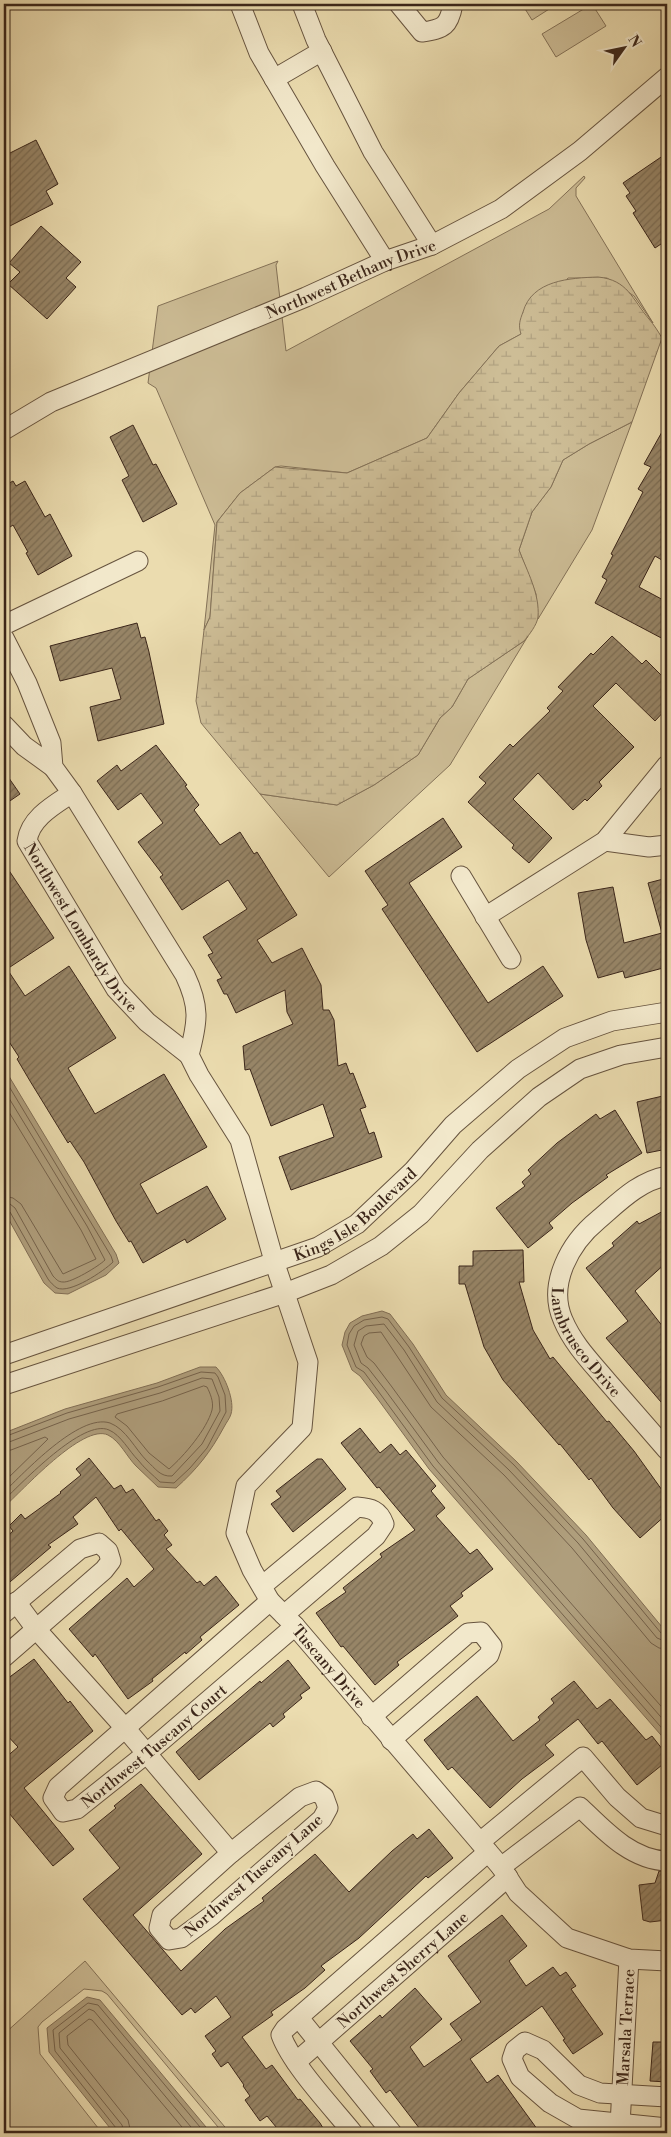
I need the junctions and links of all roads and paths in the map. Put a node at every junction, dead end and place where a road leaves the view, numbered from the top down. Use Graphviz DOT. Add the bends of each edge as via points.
graph roads {
  1 [pos="240,4"];
  2 [pos="302,4"];
  3 [pos="399,4"];
  4 [pos="453,4"];
  5 [pos="322,51"];
  6 [pos="667,77"];
  7 [pos="274,79"];
  8 [pos="432,245"];
  9 [pos="385,261"];
  10 [pos="4,430"];
  11 [pos="138,561"];
  12 [pos="4,625"];
  13 [pos="4,638"];
  14 [pos="4,725"];
  15 [pos="667,764"];
  16 [pos="53,767"];
  17 [pos="72,793"];
  18 [pos="605,841"];
  19 [pos="667,845"];
  20 [pos="461,876"];
  21 [pos="485,917"];
  22 [pos="511,959"];
  23 [pos="667,1012"];
  24 [pos="667,1047"];
  25 [pos="189,1054"];
  26 [pos="667,1176"];
  27 [pos="274,1260"];
  28 [pos="285,1293"];
  29 [pos="4,1355"];
  30 [pos="4,1385"];
  31 [pos="667,1450"];
  32 [pos="266,1594"];
  33 [pos="10,1608"];
  34 [pos="289,1620"];
  35 [pos="36,1629"];
  36 [pos="4,1657"];
  37 [pos="372,1717"];
  38 [pos="125,1728"];
  39 [pos="391,1740"];
  40 [pos="146,1754"];
  41 [pos="667,1826"];
  42 [pos="484,1847"];
  43 [pos="231,1853"];
  44 [pos="667,1861"];
  45 [pos="504,1872"];
  46 [pos="629,1960"];
  47 [pos="667,1961"];
  48 [pos="299,2018"];
  49 [pos="319,2044"];
  50 [pos="296,2062"];
  51 [pos="621,2095"];
  52 [pos="667,2097"];
  53 [pos="620,2125"];
  54 [pos="667,2128"];
  55 [pos="353,2133"];
  56 [pos="392,2133"];
  1 -- 7 [label="street" via="259,53"];
  2 -- 5 [label="street"];
  3 -- 4 [label="street" via="422,32 439,30 450,20"];
  5 -- 7 [label="street"];
  5 -- 8 [label="street" via="373,152"];
  6 -- 8 [label="street, Northwest Bethany Drive" via="580,151 501,208"];
  7 -- 9 [label="street"];
  8 -- 9 [label="street, Northwest Bethany Drive"];
  9 -- 10 [label="street, Northwest Bethany Drive" via="51,402"];
  11 -- 12 [label="street"];
  13 -- 16 [label="street" via="24,676 51,743"];
  14 -- 16 [label="street" via="24,746"];
  15 -- 18 [label="street"];
  16 -- 17 [label="street"];
  17 -- 25 [label="street" via="194,996 197,1028"];
  17 -- 25 [label="street, Northwest Lombardy Drive" via="45,812 29,830 28,841 116,989 148,1022"];
  18 -- 19 [label="street" via="649,847"];
  18 -- 21 [label="street"];
  20 -- 21 [label="street"];
  21 -- 22 [label="street"];
  23 -- 27 [label="street, Kings Isle Boulevard" via="612,1022 565,1038 518,1069 453,1125 413,1171 356,1224 318,1246"];
  24 -- 28 [label="street" via="621,1055 580,1069 539,1097 480,1150 421,1214 381,1246 332,1275"];
  25 -- 27 [label="street, Northwest Lombardy Drive" via="240,1140"];
  26 -- 31 [label="street, Lambrusco Drive" via="652,1180 628,1194 582,1236 564,1263 558,1297 563,1320 579,1348"];
  27 -- 28 [label="street, Tuscany Drive"];
  27 -- 29 [label="street, Kings Isle Boulevard"];
  28 -- 30 [label="street"];
  28 -- 32 [label="street, Tuscany Drive" via="308,1362 302,1428 246,1486 236,1534"];
  32 -- 34 [label="street, Tuscany Drive"];
  32 -- 34 [label="street, Northwest Tuscany Court" via="358,1507 371,1508 382,1518 384,1524 376,1536"];
  32 -- 38 [label="street, Northwest Tuscany Court"];
  33 -- 35 [label="street"];
  33 -- 35 [label="street" via="80,1549 99,1543 108,1550 111,1561 104,1570"];
  34 -- 37 [label="street, Tuscany Drive"];
  34 -- 40 [label="street, Northwest Tuscany Court"];
  35 -- 36 [label="street"];
  35 -- 38 [label="street"];
  37 -- 39 [label="street, Tuscany Drive"];
  37 -- 39 [label="street" via="468,1633 481,1632 492,1646 489,1655"];
  38 -- 40 [label="street"];
  38 -- 40 [label="street, Northwest Tuscany Court" via="58,1787 53,1798 63,1812 77,1809"];
  39 -- 42 [label="street, Tuscany Drive"];
  40 -- 43 [label="street"];
  41 -- 42 [label="street, Northwest Sherry Lane" via="641,1818 617,1797 583,1757"];
  42 -- 45 [label="street, Tuscany Drive"];
  42 -- 48 [label="street, Northwest Sherry Lane"];
  43 -- 43 [label="street, Northwest Tuscany Lane" via="162,1915 159,1928 169,1940 181,1938 211,1916 322,1820 328,1808 324,1797 316,1791 300,1797"];
  44 -- 45 [label="street, Northwest Sherry Lane" via="657,1861 629,1850 580,1807"];
  45 -- 46 [label="street, Tuscany Drive" via="518,1893 567,1938"];
  45 -- 49 [label="street, Northwest Sherry Lane"];
  46 -- 47 [label="street, Tuscany Drive"];
  46 -- 51 [label="street, Marsala Terrace"];
  48 -- 49 [label="street"];
  48 -- 50 [label="street, Northwest Sherry Lane" via="281,2035"];
  49 -- 50 [label="street, Northwest Sherry Lane"];
  49 -- 56 [label="street"];
  50 -- 55 [label="street"];
  51 -- 52 [label="street, Marsala Terrace"];
  51 -- 53 [label="street, Marsala Terrace"];
  51 -- 53 [label="street, Marsala Terrace" via="600,2093 579,2085 543,2050 525,2042 515,2050 512,2059 520,2077 550,2103 578,2119"];
  53 -- 54 [label="street, Marsala Terrace"];
}
